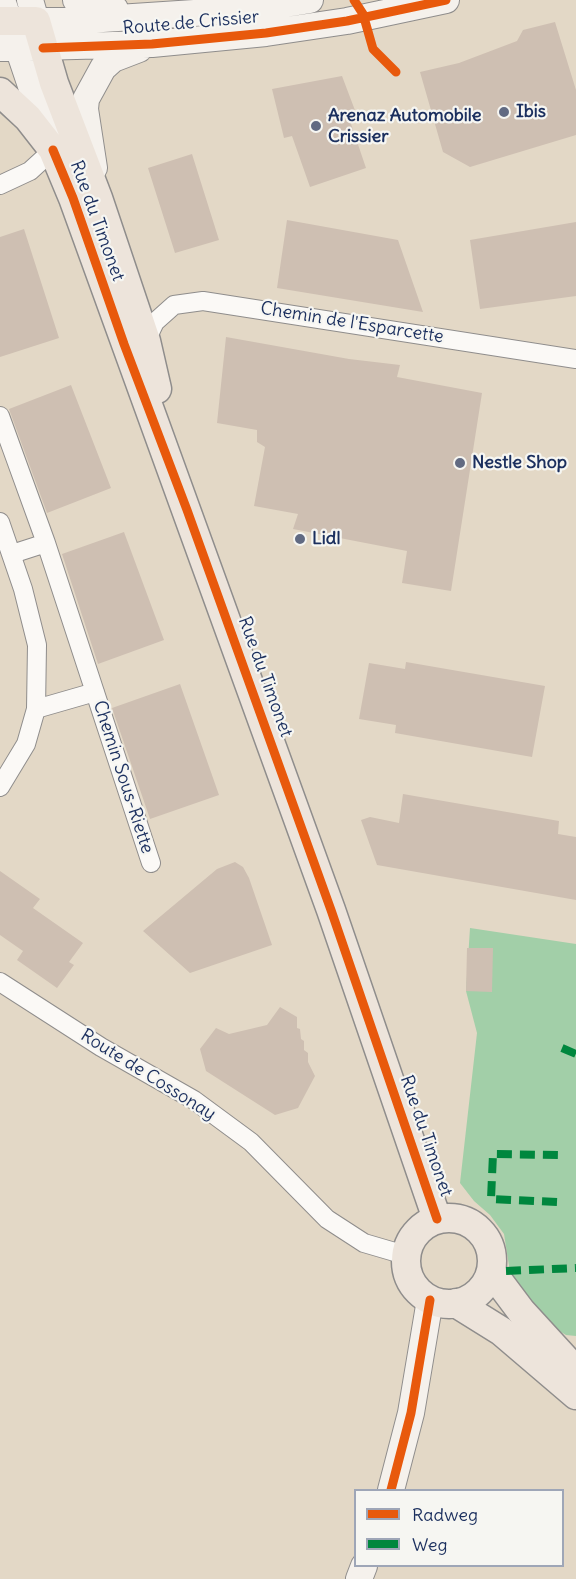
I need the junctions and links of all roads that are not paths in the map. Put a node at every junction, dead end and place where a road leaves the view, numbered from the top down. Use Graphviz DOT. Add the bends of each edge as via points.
graph roads {
  1 [pos="76,0"];
  2 [pos="310,0"];
  3 [pos="446,0"];
  4 [pos="147,18"];
  5 [pos="17,26"];
  6 [pos="152,44"];
  7 [pos="0,92"];
  8 [pos="53,150"];
  9 [pos="0,185"];
  10 [pos="98,198"];
  11 [pos="146,341"];
  12 [pos="576,359"];
  13 [pos="0,416"];
  14 [pos="188,510"];
  15 [pos="0,522"];
  16 [pos="46,543"];
  17 [pos="12,554"];
  18 [pos="95,692"];
  19 [pos="36,709"];
  20 [pos="2,781"];
  21 [pos="151,863"];
  22 [pos="0,982"];
  23 [pos="437,1219"];
  24 [pos="405,1255"];
  25 [pos="491,1271"];
  26 [pos="443,1302"];
  27 [pos="575,1375"];
  28 [pos="392,1489"];
  1 -- 4 [label="main road"];
  2 -- 4 [label="main road, Route de Crissier"];
  3 -- 6 [label="main road, Route de Crissier" via="277,32"];
  4 -- 5 [label="main road, Route de Crissier"];
  5 -- 6 [label="main road, Route de Crissier"];
  5 -- 8 [label="main road"];
  5 -- 10 [label="main road, Rue du Timonet"];
  6 -- 10 [label="main road" via="113,58 86,99"];
  7 -- 8 [label="main road, Rue du Timonet" via="28,118"];
  8 -- 9 [label="street" via="30,171"];
  8 -- 14 [label="main road, Rue du Timonet"];
  10 -- 11 [label="main road, Rue du Timonet"];
  11 -- 12 [label="street, Chemin de l'Esparcette" via="155,322 174,305 203,301"];
  11 -- 14 [label="main road, Rue du Timonet"];
  13 -- 16 [label="street, Chemin Sous-Riette"];
  14 -- 23 [label="main road, Rue du Timonet"];
  15 -- 17 [label="street"];
  16 -- 17 [label="street"];
  16 -- 18 [label="street, Chemin Sous-Riette"];
  17 -- 19 [label="street" via="37,645"];
  18 -- 19 [label="street, Chemin Sous-Riette"];
  18 -- 21 [label="street, Chemin Sous-Riette"];
  19 -- 20 [label="street" via="26,744"];
  22 -- 24 [label="street, Route de Cossonay" via="101,1047 194,1100 251,1142 327,1219 364,1243"];
  23 -- 24 [label="main road" via="416,1232"];
  23 -- 25 [label="main road" via="459,1219 479,1229 492,1256"];
  24 -- 26 [label="main road" via="410,1282 418,1292"];
  25 -- 26 [label="main road" via="478,1292"];
  25 -- 27 [label="main road"];
  26 -- 27 [label="main road"];
  26 -- 28 [label="main road"];
}
